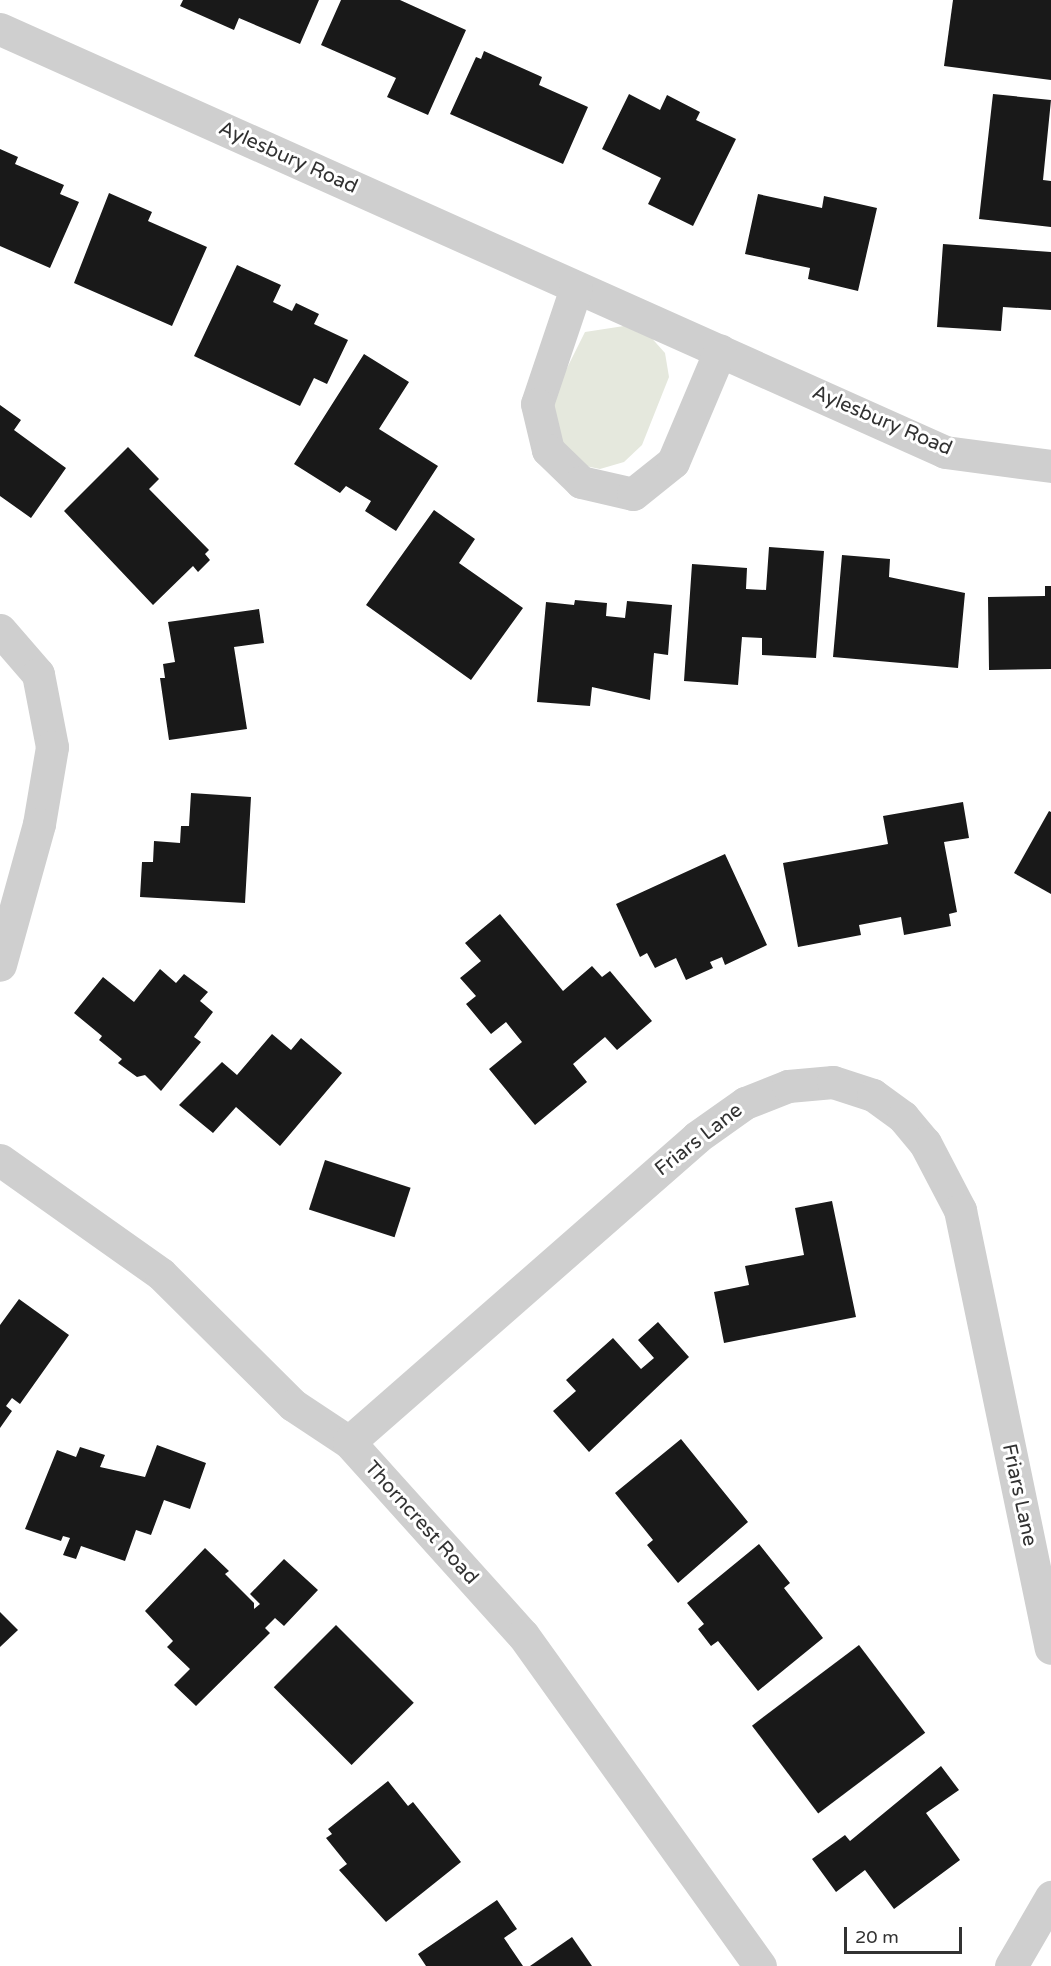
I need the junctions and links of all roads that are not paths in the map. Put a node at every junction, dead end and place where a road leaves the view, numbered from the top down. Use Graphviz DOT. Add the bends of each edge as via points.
graph roads {
  1 [pos="0,29"];
  2 [pos="576,288"];
  3 [pos="720,351"];
  4 [pos="1051,466"];
  5 [pos="0,630"];
  6 [pos="0,965"];
  7 [pos="0,1160"];
  8 [pos="349,1442"];
  9 [pos="1051,1648"];
  10 [pos="1051,1897"];
  11 [pos="760,1966"];
  12 [pos="1011,1966"];
  1 -- 2 [label="street, Aylesbury Road"];
  2 -- 3 [label="street, Aylesbury Road"];
  2 -- 3 [label="street" via="537,404 548,450 581,482 633,494 673,462"];
  3 -- 4 [label="street, Aylesbury Road" via="945,452"];
  5 -- 6 [label="street" via="38,674 52,747 39,824"];
  7 -- 8 [label="street, Thorncrest Road" via="161,1274 293,1404"];
  8 -- 9 [label="street, Friars Lane" via="697,1137 745,1103 788,1086 833,1082 873,1095 903,1117 925,1143 960,1210"];
  8 -- 11 [label="street, Thorncrest Road" via="523,1635"];
  10 -- 12 [label="street"];
}
